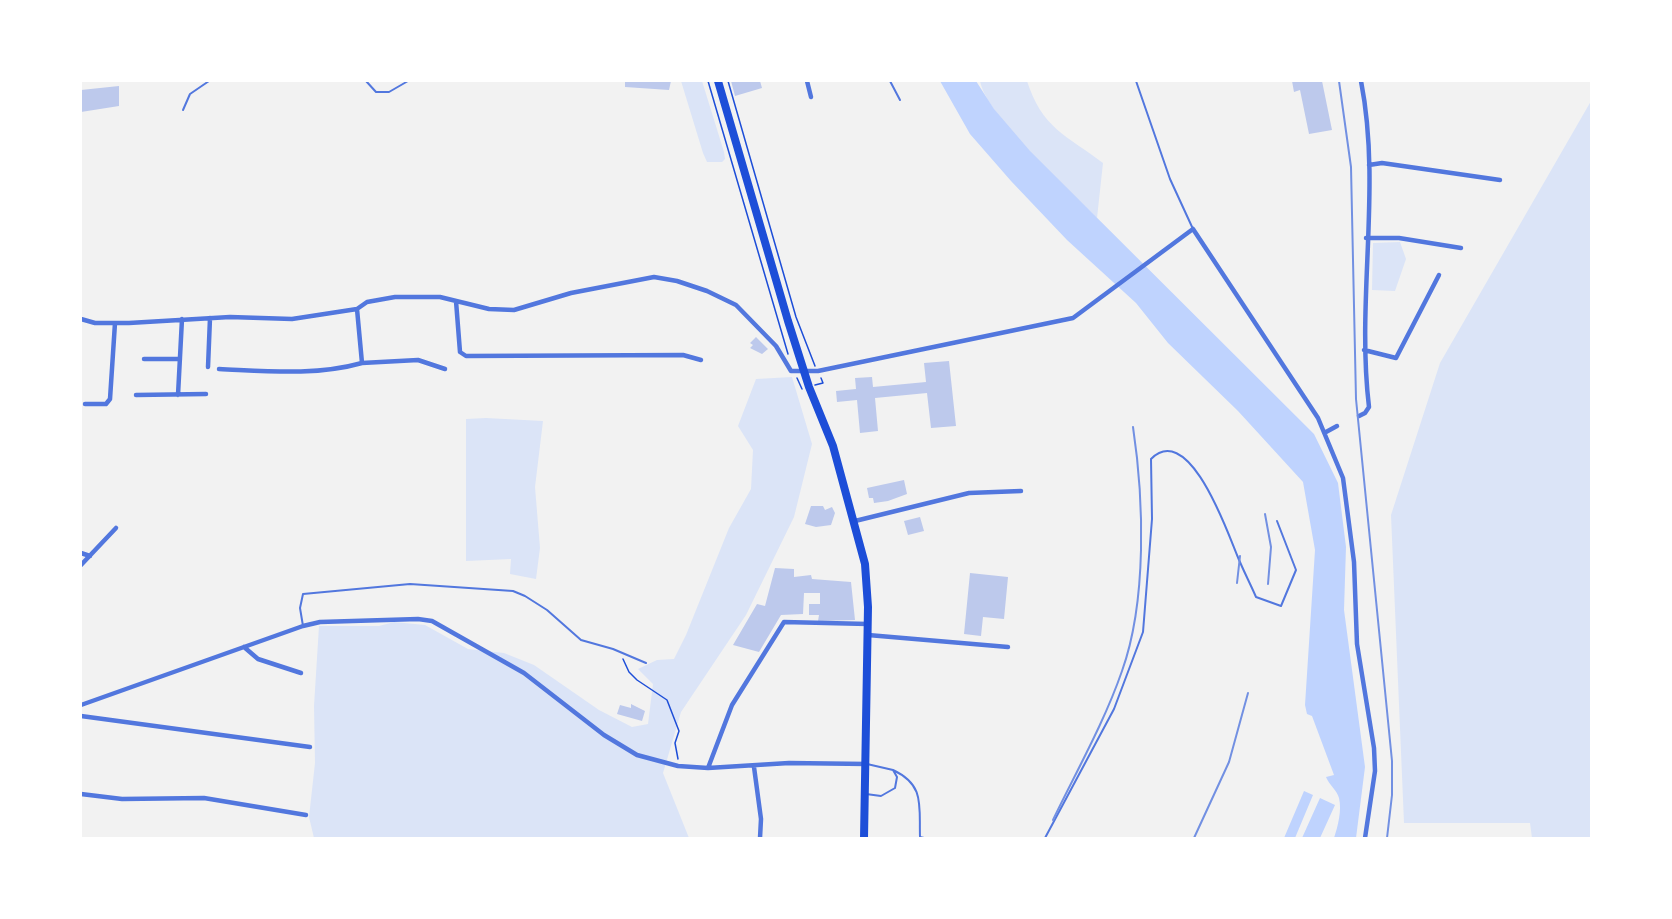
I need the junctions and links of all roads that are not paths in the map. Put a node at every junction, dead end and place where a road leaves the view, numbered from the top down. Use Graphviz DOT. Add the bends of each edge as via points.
graph roads {
  1 [pos="209,81"];
  2 [pos="366,81"];
  3 [pos="408,81"];
  4 [pos="718,81"];
  5 [pos="807,81"];
  6 [pos="890,81"];
  7 [pos="1136,81"];
  8 [pos="1361,81"];
  9 [pos="811,97"];
  10 [pos="900,100"];
  11 [pos="183,110"];
  12 [pos="1369,165"];
  13 [pos="1500,180"];
  14 [pos="1193,229"];
  15 [pos="1366,238"];
  16 [pos="1461,248"];
  17 [pos="1439,275"];
  18 [pos="456,301"];
  19 [pos="357,309"];
  20 [pos="210,318"];
  21 [pos="81,319"];
  22 [pos="182,319"];
  23 [pos="115,323"];
  24 [pos="1364,350"];
  25 [pos="144,359"];
  26 [pos="180,359"];
  27 [pos="701,360"];
  28 [pos="362,363"];
  29 [pos="208,367"];
  30 [pos="219,369"];
  31 [pos="445,369"];
  32 [pos="804,372"];
  33 [pos="206,394"];
  34 [pos="136,395"];
  35 [pos="178,395"];
  36 [pos="85,404"];
  37 [pos="1359,416"];
  38 [pos="1338,426"];
  39 [pos="1326,432"];
  40 [pos="1022,491"];
  41 [pos="855,521"];
  42 [pos="1277,521"];
  43 [pos="116,528"];
  44 [pos="81,553"];
  45 [pos="90,556"];
  46 [pos="81,565"];
  47 [pos="868,624"];
  48 [pos="303,626"];
  49 [pos="868,635"];
  50 [pos="1008,646"];
  51 [pos="244,647"];
  52 [pos="646,663"];
  53 [pos="300,673"];
  54 [pos="81,705"];
  55 [pos="81,716"];
  56 [pos="310,747"];
  57 [pos="867,764"];
  58 [pos="754,767"];
  59 [pos="708,768"];
  60 [pos="893,770"];
  61 [pos="81,794"];
  62 [pos="866,794"];
  63 [pos="306,815"];
  64 [pos="760,838"];
  65 [pos="864,838"];
  66 [pos="924,838"];
  67 [pos="1045,838"];
  68 [pos="1365,838"];
  1 -- 11 [label="lane" via="190,94"];
  2 -- 3 [label="lane" via="376,92 389,92"];
  4 -- 32 [label="main road"];
  5 -- 9 [label="street"];
  6 -- 10 [label="lane"];
  7 -- 14 [label="lane" via="1170,178"];
  8 -- 12 [label="street"];
  12 -- 13 [label="street" via="1383,163"];
  12 -- 15 [label="street"];
  14 -- 32 [label="street" via="1072,318"];
  14 -- 39 [label="street"];
  15 -- 16 [label="street" via="1399,237"];
  15 -- 24 [label="street"];
  17 -- 24 [label="street" via="1396,358"];
  18 -- 19 [label="street" via="395,297 367,302"];
  18 -- 27 [label="street" via="460,352 466,357 683,355"];
  18 -- 32 [label="street" via="514,310 634,279 677,281 736,305 768,336 791,371"];
  19 -- 20 [label="street" via="292,319"];
  19 -- 28 [label="street"];
  20 -- 22 [label="street"];
  20 -- 29 [label="street"];
  21 -- 23 [label="street"];
  22 -- 23 [label="street"];
  22 -- 26 [label="street"];
  23 -- 36 [label="street" via="110,399 106,404"];
  24 -- 37 [label="street" via="1369,407"];
  25 -- 26 [label="street"];
  26 -- 35 [label="street"];
  28 -- 30 [label="street" via="342,369"];
  28 -- 31 [label="street" via="418,360"];
  32 -- 41 [label="main road" via="833,446"];
  33 -- 35 [label="street"];
  34 -- 35 [label="street"];
  38 -- 39 [label="street"];
  39 -- 68 [label="street" via="1346,489 1357,644 1374,748 1375,771"];
  40 -- 41 [label="street" via="969,493"];
  41 -- 47 [label="main road" via="865,564"];
  42 -- 67 [label="lane" via="1296,570 1281,606 1256,597 1207,485 1184,458 1167,452 1157,453 1151,459 1152,519 1143,632 1114,709"];
  43 -- 45 [label="street"];
  44 -- 45 [label="street"];
  45 -- 46 [label="street"];
  47 -- 49 [label="main road"];
  47 -- 59 [label="street" via="784,622 732,705"];
  48 -- 51 [label="street"];
  48 -- 52 [label="lane" via="303,594 410,584 463,590 499,589 525,596 582,640"];
  48 -- 59 [label="street" via="432,621 524,673 604,735 637,755"];
  49 -- 50 [label="street"];
  49 -- 57 [label="main road"];
  51 -- 53 [label="street" via="258,659"];
  51 -- 54 [label="street"];
  55 -- 56 [label="street"];
  57 -- 58 [label="street" via="789,763"];
  57 -- 60 [label="lane"];
  57 -- 62 [label="main road"];
  58 -- 59 [label="street"];
  58 -- 64 [label="street"];
  60 -- 62 [label="lane" via="897,777 895,789 881,796"];
  60 -- 66 [label="lane" via="909,778 918,792 920,837"];
  61 -- 63 [label="street" via="122,799 204,798"];
  62 -- 65 [label="main road"];
}
